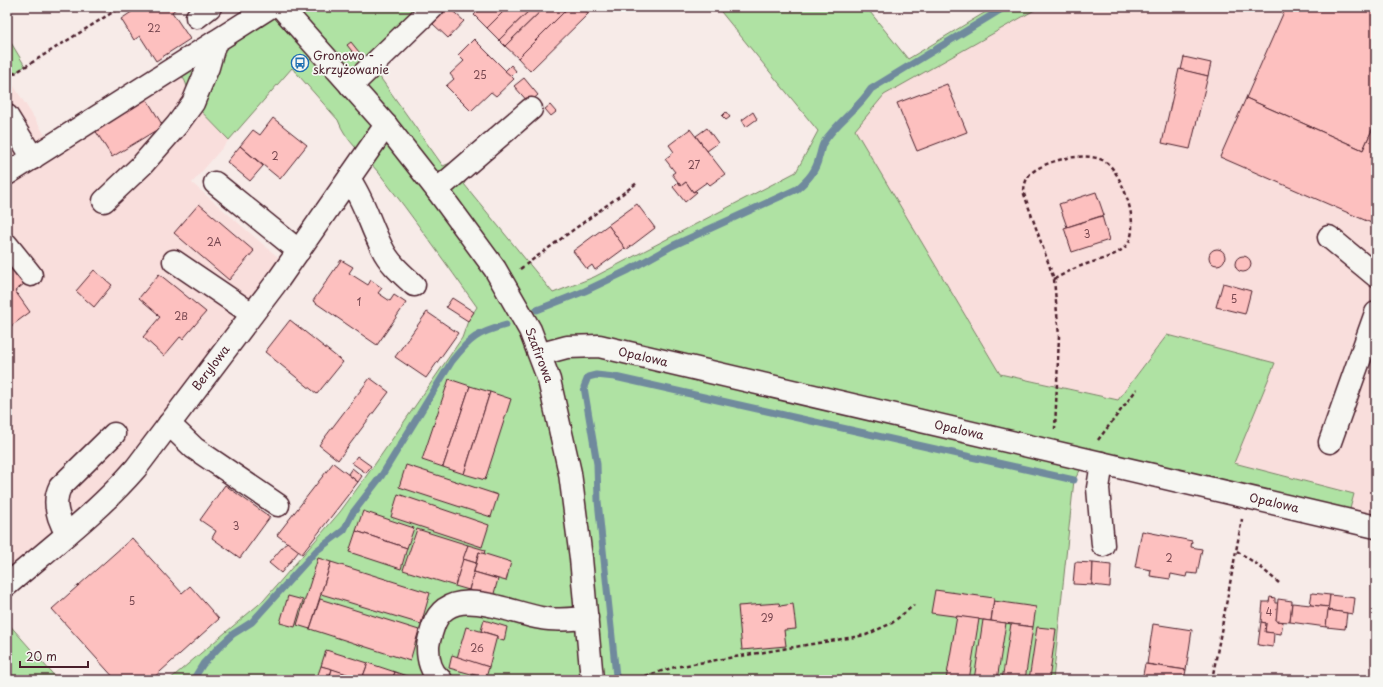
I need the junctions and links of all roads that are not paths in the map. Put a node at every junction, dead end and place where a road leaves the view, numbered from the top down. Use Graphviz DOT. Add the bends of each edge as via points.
graph roads {
  1 [pos="270,7"];
  2 [pos="281,7"];
  3 [pos="433,7"];
  4 [pos="215,42"];
  5 [pos="351,86"];
  6 [pos="531,109"];
  7 [pos="7,116"];
  8 [pos="386,125"];
  9 [pos="33,158"];
  10 [pos="7,174"];
  11 [pos="349,179"];
  12 [pos="215,183"];
  13 [pos="437,190"];
  14 [pos="104,201"];
  15 [pos="1329,237"];
  16 [pos="7,245"];
  17 [pos="299,251"];
  18 [pos="174,261"];
  19 [pos="31,276"];
  20 [pos="1376,276"];
  21 [pos="414,285"];
  22 [pos="1376,313"];
  23 [pos="252,314"];
  24 [pos="541,354"];
  25 [pos="169,424"];
  26 [pos="114,434"];
  27 [pos="1330,442"];
  28 [pos="1094,462"];
  29 [pos="278,505"];
  30 [pos="1376,527"];
  31 [pos="67,534"];
  32 [pos="1102,545"];
  33 [pos="7,585"];
  34 [pos="587,618"];
  35 [pos="441,680"];
  36 [pos="592,680"];
  1 -- 4 [label="street"];
  2 -- 5 [label="street, Szafirowa"];
  3 -- 5 [label="street"];
  4 -- 9 [label="street"];
  4 -- 14 [label="street" via="193,103 142,165"];
  5 -- 8 [label="street, Szafirowa"];
  6 -- 13 [label="street"];
  7 -- 9 [label="street"];
  8 -- 11 [label="street, Berylowa"];
  8 -- 13 [label="street, Szafirowa"];
  9 -- 10 [label="street"];
  11 -- 17 [label="street, Berylowa"];
  11 -- 21 [label="street" via="360,196 385,254"];
  12 -- 17 [label="street"];
  13 -- 24 [label="street, Szafirowa" via="502,282"];
  15 -- 20 [label="street"];
  16 -- 19 [label="street"];
  17 -- 23 [label="street, Berylowa"];
  18 -- 23 [label="street"];
  22 -- 27 [label="street"];
  23 -- 25 [label="street, Berylowa"];
  24 -- 28 [label="street, Opalowa" via="567,347 599,346"];
  24 -- 34 [label="street, Szafirowa" via="555,403 570,473"];
  25 -- 29 [label="street" via="194,448"];
  25 -- 31 [label="street, Berylowa" via="120,487"];
  26 -- 31 [label="street" via="60,487 57,494 57,516"];
  28 -- 30 [label="street, Opalowa"];
  28 -- 32 [label="street"];
  31 -- 33 [label="street, Berylowa"];
  34 -- 35 [label="street" via="554,620 468,602 451,606 439,614 434,622 428,645 433,670"];
  34 -- 36 [label="street, Szafirowa"];
}
